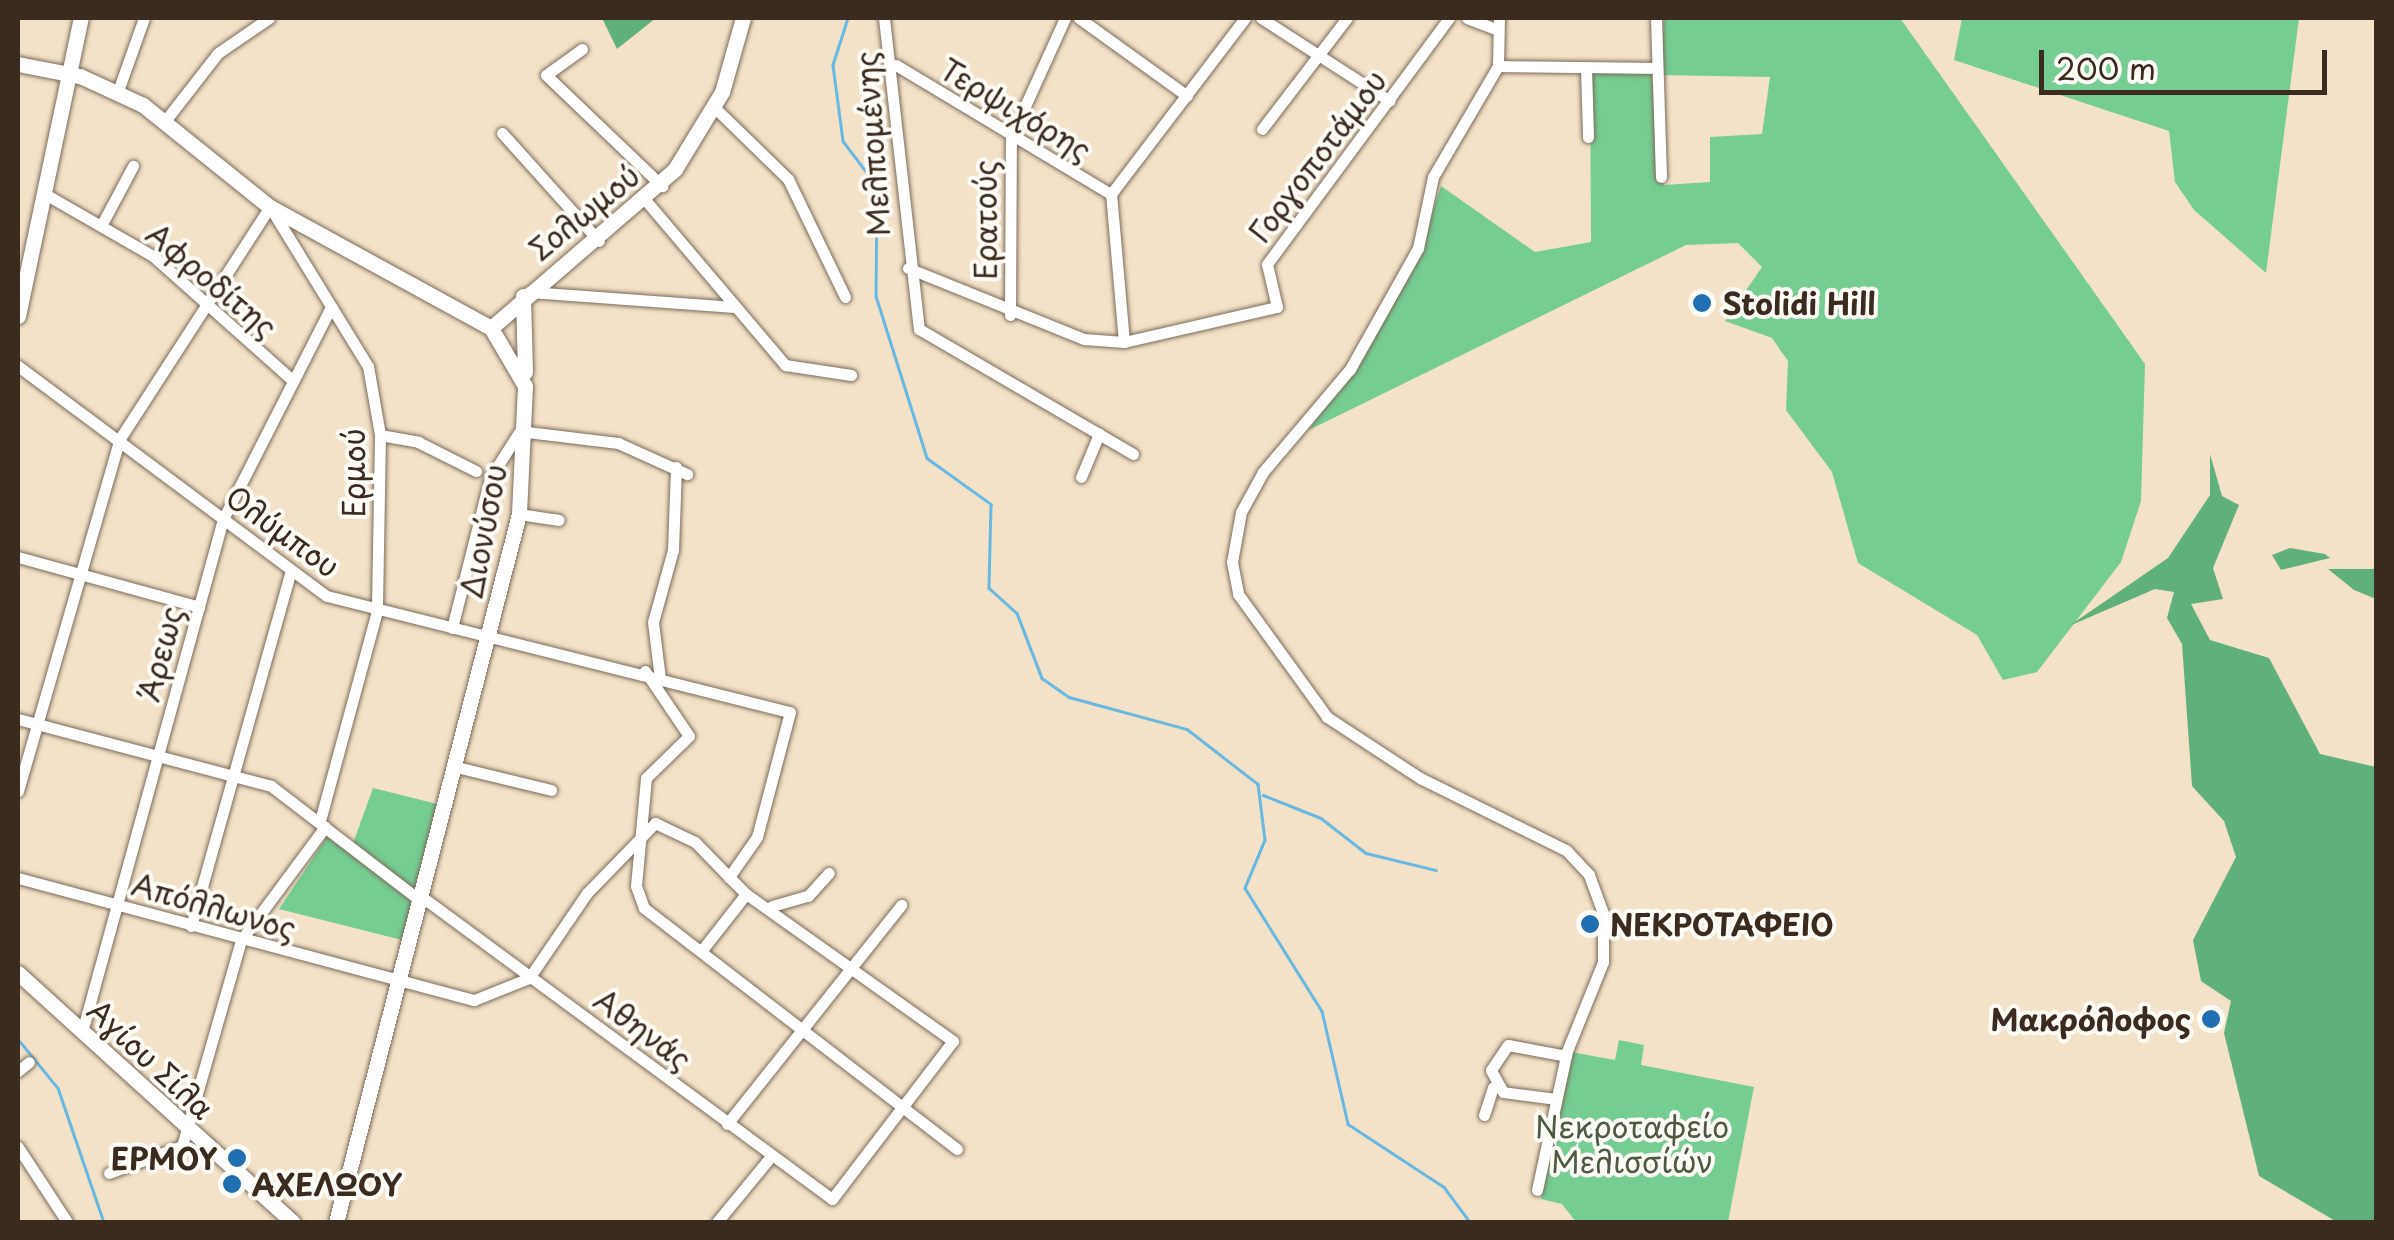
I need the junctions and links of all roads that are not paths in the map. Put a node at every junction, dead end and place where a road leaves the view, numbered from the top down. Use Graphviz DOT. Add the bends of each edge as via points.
graph roads {
  1 [pos="82,18"];
  2 [pos="144,18"];
  3 [pos="270,18"];
  4 [pos="743,18"];
  5 [pos="884,18"];
  6 [pos="1065,18"];
  7 [pos="1079,18"];
  8 [pos="1244,18"];
  9 [pos="1260,18"];
  10 [pos="1347,18"];
  11 [pos="1448,18"];
  12 [pos="1467,18"];
  13 [pos="1656,18"];
  14 [pos="1499,24"];
  15 [pos="582,50"];
  16 [pos="1314,57"];
  17 [pos="18,64"];
  18 [pos="896,65"];
  19 [pos="1498,66"];
  20 [pos="1586,68"];
  21 [pos="1656,68"];
  22 [pos="69,73"];
  23 [pos="118,91"];
  24 [pos="1187,96"];
  25 [pos="1390,101"];
  26 [pos="715,108"];
  27 [pos="165,121"];
  28 [pos="1262,129"];
  29 [pos="502,133"];
  30 [pos="1010,137"];
  31 [pos="1588,137"];
  32 [pos="133,166"];
  33 [pos="1661,177"];
  34 [pos="662,186"];
  35 [pos="44,194"];
  36 [pos="1111,194"];
  37 [pos="647,202"];
  38 [pos="270,208"];
  39 [pos="102,224"];
  40 [pos="599,241"];
  41 [pos="908,268"];
  42 [pos="526,294"];
  43 [pos="845,297"];
  44 [pos="202,304"];
  45 [pos="331,307"];
  46 [pos="735,307"];
  47 [pos="1010,315"];
  48 [pos="18,316"];
  49 [pos="492,328"];
  50 [pos="1124,342"];
  51 [pos="18,366"];
  52 [pos="852,375"];
  53 [pos="292,380"];
  54 [pos="526,386"];
  55 [pos="526,427"];
  56 [pos="1100,434"];
  57 [pos="380,435"];
  58 [pos="119,440"];
  59 [pos="1133,454"];
  60 [pos="476,471"];
  61 [pos="1081,477"];
  62 [pos="519,514"];
  63 [pos="223,519"];
  64 [pos="559,520"];
  65 [pos="18,557"];
  66 [pos="291,571"];
  67 [pos="78,572"];
  68 [pos="199,607"];
  69 [pos="377,611"];
  70 [pos="452,628"];
  71 [pos="490,636"];
  72 [pos="645,671"];
  73 [pos="659,674"];
  74 [pos="668,702"];
  75 [pos="18,719"];
  76 [pos="35,724"];
  77 [pos="158,756"];
  78 [pos="452,766"];
  79 [pos="234,776"];
  80 [pos="551,790"];
  81 [pos="18,791"];
  82 [pos="322,824"];
  83 [pos="647,828"];
  84 [pos="829,874"];
  85 [pos="18,878"];
  86 [pos="729,878"];
  87 [pos="746,894"];
  88 [pos="418,896"];
  89 [pos="118,904"];
  90 [pos="902,904"];
  91 [pos="772,906"];
  92 [pos="191,926"];
  93 [pos="240,940"];
  94 [pos="702,950"];
  95 [pos="853,966"];
  96 [pos="18,973"];
  97 [pos="529,978"];
  98 [pos="396,984"];
  99 [pos="803,1028"];
  100 [pos="82,1032"];
  101 [pos="1566,1056"];
  102 [pos="29,1062"];
  103 [pos="18,1071"];
  104 [pos="1494,1086"];
  105 [pos="1556,1099"];
  106 [pos="904,1106"];
  107 [pos="1484,1115"];
  108 [pos="727,1124"];
  109 [pos="188,1132"];
  110 [pos="18,1147"];
  111 [pos="958,1149"];
  112 [pos="768,1160"];
  113 [pos="108,1173"];
  114 [pos="1537,1190"];
  115 [pos="67,1222"];
  116 [pos="293,1222"];
  117 [pos="336,1222"];
  118 [pos="716,1222"];
  1 -- 22 [label="street"];
  2 -- 23 [label="street"];
  3 -- 27 [label="street" via="218,53"];
  4 -- 26 [label="street, Σολωμού"];
  5 -- 18 [label="street, Μελπομένης"];
  6 -- 30 [label="street, Ερατούς"];
  7 -- 24 [label="street"];
  8 -- 24 [label="street"];
  9 -- 16 [label="street"];
  10 -- 16 [label="street"];
  11 -- 25 [label="street, Γοργοποτάμου"];
  12 -- 14 [label="street"];
  13 -- 21 [label="street"];
  14 -- 19 [label="street"];
  15 -- 34 [label="street" via="546,75"];
  16 -- 25 [label="street"];
  16 -- 28 [label="street"];
  17 -- 22 [label="street"];
  18 -- 30 [label="street, Τερψιχόρης"];
  18 -- 41 [label="street, Μελπομένης" via="894,169"];
  19 -- 20 [label="street"];
  19 -- 101 [label="street" via="1433,178 1404,276 1350,369 1263,472 1241,512 1232,562 1238,594 1327,717 1420,778 1579,859 1598,893 1605,949"];
  20 -- 21 [label="street"];
  20 -- 31 [label="street"];
  21 -- 33 [label="street"];
  22 -- 23 [label="street"];
  22 -- 35 [label="street"];
  23 -- 27 [label="street"];
  24 -- 36 [label="street"];
  25 -- 50 [label="street, Γοργοποτάμου" via="1267,264 1276,308"];
  26 -- 34 [label="street, Σολωμού"];
  26 -- 43 [label="street" via="788,179"];
  27 -- 38 [label="street"];
  29 -- 40 [label="street"];
  30 -- 36 [label="street, Τερψιχόρης"];
  30 -- 47 [label="street, Ερατούς"];
  32 -- 39 [label="street"];
  34 -- 37 [label="street, Σολωμού"];
  35 -- 39 [label="street, Αφροδίτης"];
  35 -- 48 [label="street"];
  36 -- 50 [label="street"];
  37 -- 40 [label="street, Σολωμού"];
  37 -- 46 [label="street"];
  38 -- 44 [label="street"];
  38 -- 45 [label="street, Ερμού"];
  38 -- 49 [label="street"];
  39 -- 44 [label="street, Αφροδίτης"];
  40 -- 42 [label="street, Σολωμού"];
  41 -- 47 [label="street, Γοργοποτάμου"];
  41 -- 56 [label="street, Μελπομένης" via="912,316 930,340"];
  42 -- 46 [label="street"];
  42 -- 49 [label="street, Σολωμού"];
  42 -- 54 [label="street, Διονύσου"];
  44 -- 53 [label="street, Αφροδίτης"];
  44 -- 58 [label="street"];
  45 -- 53 [label="street, Άρεως"];
  45 -- 57 [label="street, Ερμού" via="368,366"];
  46 -- 52 [label="street" via="784,365"];
  47 -- 50 [label="street, Γοργοποτάμου"];
  49 -- 54 [label="street"];
  51 -- 58 [label="street, Ολύμπου"];
  53 -- 63 [label="street, Άρεως"];
  54 -- 55 [label="street, Διονύσου"];
  55 -- 62 [label="street, Διονύσου"];
  55 -- 70 [label="street" via="490,478"];
  55 -- 73 [label="street" via="618,443 682,470 673,550 653,622"];
  56 -- 59 [label="street, Μελπομένης"];
  56 -- 61 [label="street"];
  57 -- 60 [label="street" via="418,442"];
  57 -- 69 [label="street, Ερμού"];
  58 -- 63 [label="street, Ολύμπου"];
  58 -- 67 [label="street"];
  62 -- 64 [label="street"];
  62 -- 71 [label="street, Διονύσου"];
  63 -- 66 [label="street, Ολύμπου"];
  63 -- 68 [label="street, Άρεως"];
  65 -- 67 [label="street"];
  66 -- 69 [label="street, Ολύμπου" via="327,596"];
  66 -- 79 [label="street"];
  67 -- 68 [label="street"];
  67 -- 76 [label="street"];
  68 -- 77 [label="street, Άρεως"];
  69 -- 70 [label="street, Ολύμπου"];
  69 -- 82 [label="street, Ερμού"];
  70 -- 71 [label="street, Ολύμπου"];
  71 -- 72 [label="street, Ολύμπου"];
  71 -- 78 [label="street, Διονύσου"];
  72 -- 73 [label="street, Ολύμπου"];
  72 -- 74 [label="street"];
  73 -- 74 [label="street"];
  73 -- 86 [label="street, Ολύμπου" via="790,712 758,837"];
  74 -- 83 [label="street" via="689,736 648,772"];
  75 -- 76 [label="street, Αθηνάς"];
  76 -- 77 [label="street, Αθηνάς"];
  76 -- 81 [label="street"];
  77 -- 79 [label="street, Αθηνάς"];
  77 -- 89 [label="street, Άρεως"];
  78 -- 80 [label="street"];
  78 -- 88 [label="street, Διονύσου"];
  79 -- 82 [label="street, Αθηνάς" via="279,790"];
  79 -- 92 [label="street"];
  82 -- 88 [label="street, Αθηνάς"];
  82 -- 93 [label="street"];
  83 -- 86 [label="street" via="666,822"];
  83 -- 94 [label="street" via="637,897"];
  83 -- 97 [label="street"];
  84 -- 91 [label="street" via="808,896"];
  85 -- 89 [label="street, Απόλλωνος"];
  86 -- 87 [label="street"];
  87 -- 91 [label="street"];
  87 -- 94 [label="street"];
  88 -- 97 [label="street, Αθηνάς"];
  88 -- 98 [label="street, Διονύσου"];
  89 -- 92 [label="street, Απόλλωνος"];
  89 -- 100 [label="street, Άρεως"];
  90 -- 95 [label="street"];
  91 -- 95 [label="street"];
  92 -- 93 [label="street, Απόλλωνος"];
  93 -- 98 [label="street, Απόλλωνος"];
  93 -- 109 [label="street"];
  94 -- 99 [label="street"];
  95 -- 99 [label="street"];
  95 -- 106 [label="street" via="954,1041"];
  96 -- 100 [label="street, Αγίου Σίλα"];
  97 -- 98 [label="street, Απόλλωνος" via="474,1000"];
  97 -- 108 [label="street, Αθηνάς"];
  98 -- 117 [label="street, Διονύσου"];
  99 -- 106 [label="street"];
  99 -- 108 [label="street"];
  100 -- 109 [label="street, Αγίου Σίλα"];
  101 -- 104 [label="street" via="1500,1048"];
  101 -- 105 [label="street"];
  102 -- 103 [label="street"];
  104 -- 105 [label="street"];
  104 -- 107 [label="street"];
  105 -- 114 [label="street"];
  106 -- 111 [label="street"];
  106 -- 112 [label="street, Αθηνάς" via="836,1195 826,1198"];
  108 -- 112 [label="street, Αθηνάς"];
  109 -- 113 [label="street" via="176,1150"];
  109 -- 116 [label="street, Αγίου Σίλα"];
  110 -- 115 [label="street"];
  112 -- 118 [label="street"];
}
